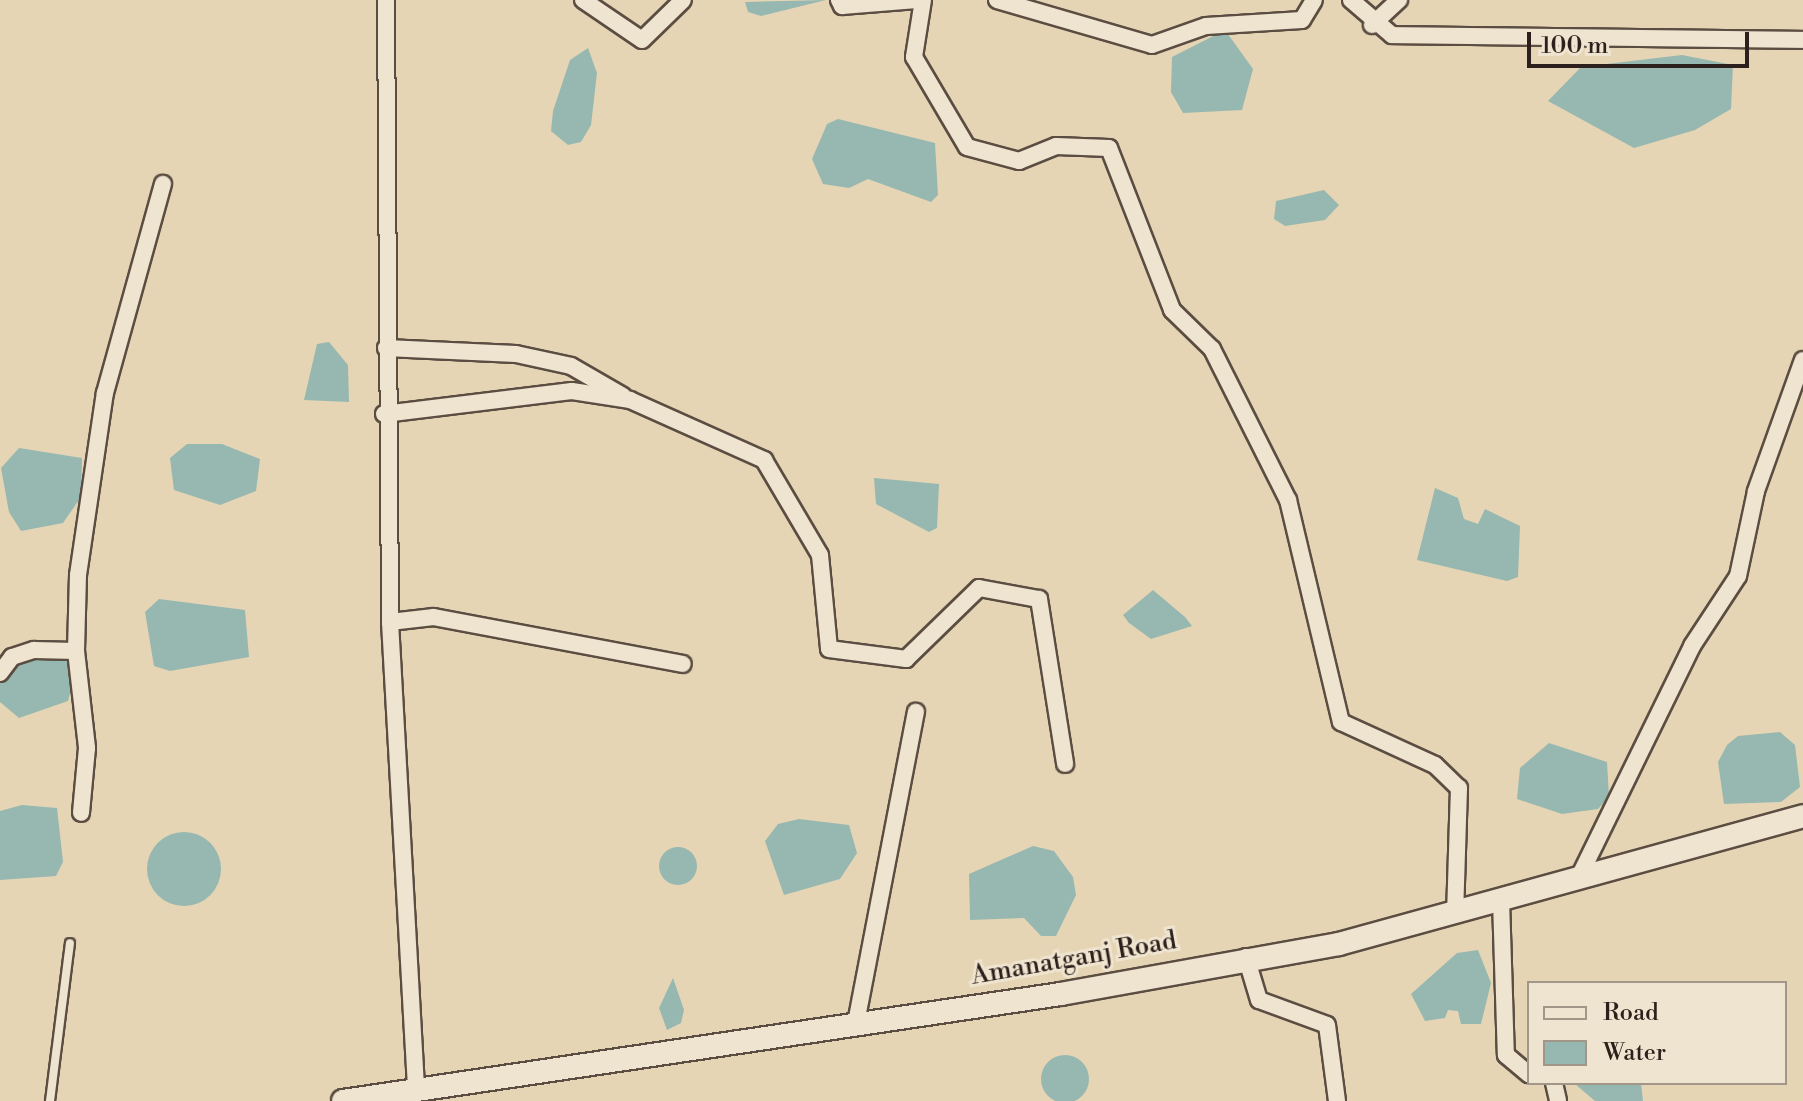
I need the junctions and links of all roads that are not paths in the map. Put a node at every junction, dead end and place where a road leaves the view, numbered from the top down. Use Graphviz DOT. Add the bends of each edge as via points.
graph roads {
  1 [pos="386,0"];
  2 [pos="583,0"];
  3 [pos="683,0"];
  4 [pos="839,0"];
  5 [pos="920,0"];
  6 [pos="997,0"];
  7 [pos="1314,0"];
  8 [pos="1351,0"];
  9 [pos="1399,0"];
  10 [pos="1372,25"];
  11 [pos="1803,40"];
  12 [pos="163,184"];
  13 [pos="386,348"];
  14 [pos="1803,360"];
  15 [pos="630,400"];
  16 [pos="384,414"];
  17 [pos="390,622"];
  18 [pos="76,651"];
  19 [pos="683,664"];
  20 [pos="0,673"];
  21 [pos="916,712"];
  22 [pos="1065,764"];
  23 [pos="81,813"];
  24 [pos="1803,816"];
  25 [pos="1578,879"];
  26 [pos="1501,900"];
  27 [pos="1455,913"];
  28 [pos="70,943"];
  29 [pos="1246,957"];
  30 [pos="856,1023"];
  31 [pos="1527,1072"];
  32 [pos="416,1088"];
  33 [pos="50,1101"];
  34 [pos="343,1101"];
  35 [pos="1337,1101"];
  1 -- 13 [label="street"];
  2 -- 3 [label="street" via="642,40"];
  4 -- 5 [label="street" via="842,6"];
  5 -- 27 [label="street" via="914,57 967,147 1019,161 1056,146 1109,148 1172,310 1212,349 1288,500 1341,722 1435,765 1459,788"];
  6 -- 7 [label="street" via="1152,45 1206,26 1302,20"];
  8 -- 10 [label="street"];
  9 -- 10 [label="street"];
  10 -- 11 [label="street" via="1392,35 1530,42"];
  12 -- 18 [label="street" via="105,393 78,575"];
  13 -- 15 [label="street" via="516,354 571,366"];
  13 -- 16 [label="street"];
  14 -- 25 [label="street" via="1756,491 1738,576 1692,646"];
  15 -- 16 [label="street" via="531,392 448,411"];
  15 -- 22 [label="street" via="764,460 820,555 829,649 906,659 979,588 1039,599"];
  16 -- 17 [label="street"];
  17 -- 19 [label="street" via="434,617"];
  17 -- 32 [label="street"];
  18 -- 20 [label="street" via="34,650 12,657"];
  18 -- 23 [label="street" via="87,748"];
  21 -- 30 [label="street"];
  24 -- 25 [label="main road, Amanatganj Road"];
  25 -- 26 [label="main road, Amanatganj Road"];
  26 -- 27 [label="main road, Amanatganj Road"];
  26 -- 31 [label="street" via="1506,1055"];
  27 -- 29 [label="main road, Amanatganj Road" via="1339,944"];
  28 -- 33 [label="lane"];
  29 -- 30 [label="main road, Amanatganj Road"];
  29 -- 35 [label="street" via="1259,1000 1327,1025"];
  30 -- 32 [label="main road, Amanatganj Road"];
  32 -- 34 [label="main road, Amanatganj Road"];
}
